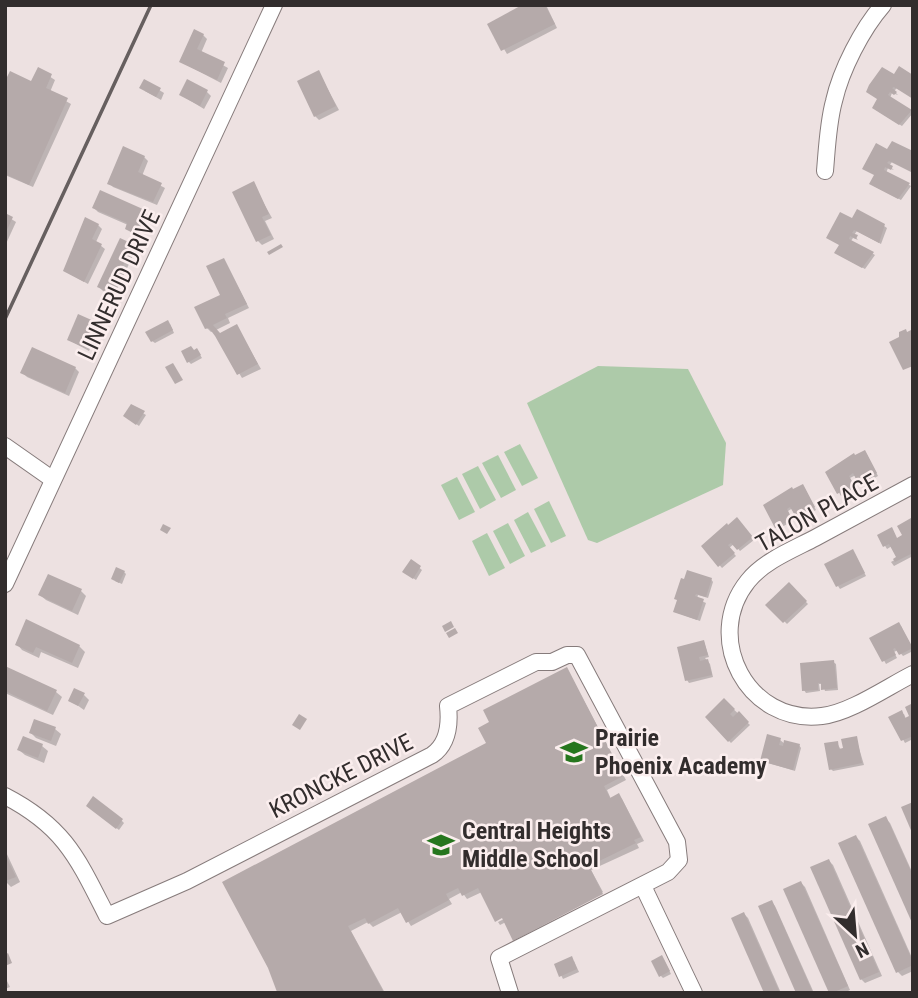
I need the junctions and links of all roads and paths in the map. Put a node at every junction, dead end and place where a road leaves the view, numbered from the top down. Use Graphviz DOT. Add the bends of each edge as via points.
graph roads {
  1 [pos="274,5"];
  2 [pos="883,5"];
  3 [pos="825,171"];
  4 [pos="5,446"];
  5 [pos="52,479"];
  6 [pos="913,485"];
  7 [pos="5,584"];
  8 [pos="913,674"];
  9 [pos="5,796"];
  10 [pos="643,886"];
  11 [pos="510,993"];
  12 [pos="694,993"];
  1 -- 5 [label="street, LINNERUD DRIVE"];
  2 -- 3 [label="street" via="842,75 833,102"];
  4 -- 5 [label="street"];
  5 -- 7 [label="street, LINNERUD DRIVE"];
  6 -- 8 [label="street, TALON PLACE" via="771,562 749,580 730,619 730,645 737,670 761,699 802,716 842,711"];
  9 -- 10 [label="street, KRONCKE DRIVE" via="62,836 107,916 187,881 432,755 445,740 448,706 536,662 574,654 583,661 677,842 679,860"];
  10 -- 11 [label="street, KRONCKE DRIVE" via="499,958"];
  10 -- 12 [label="street"];
}
